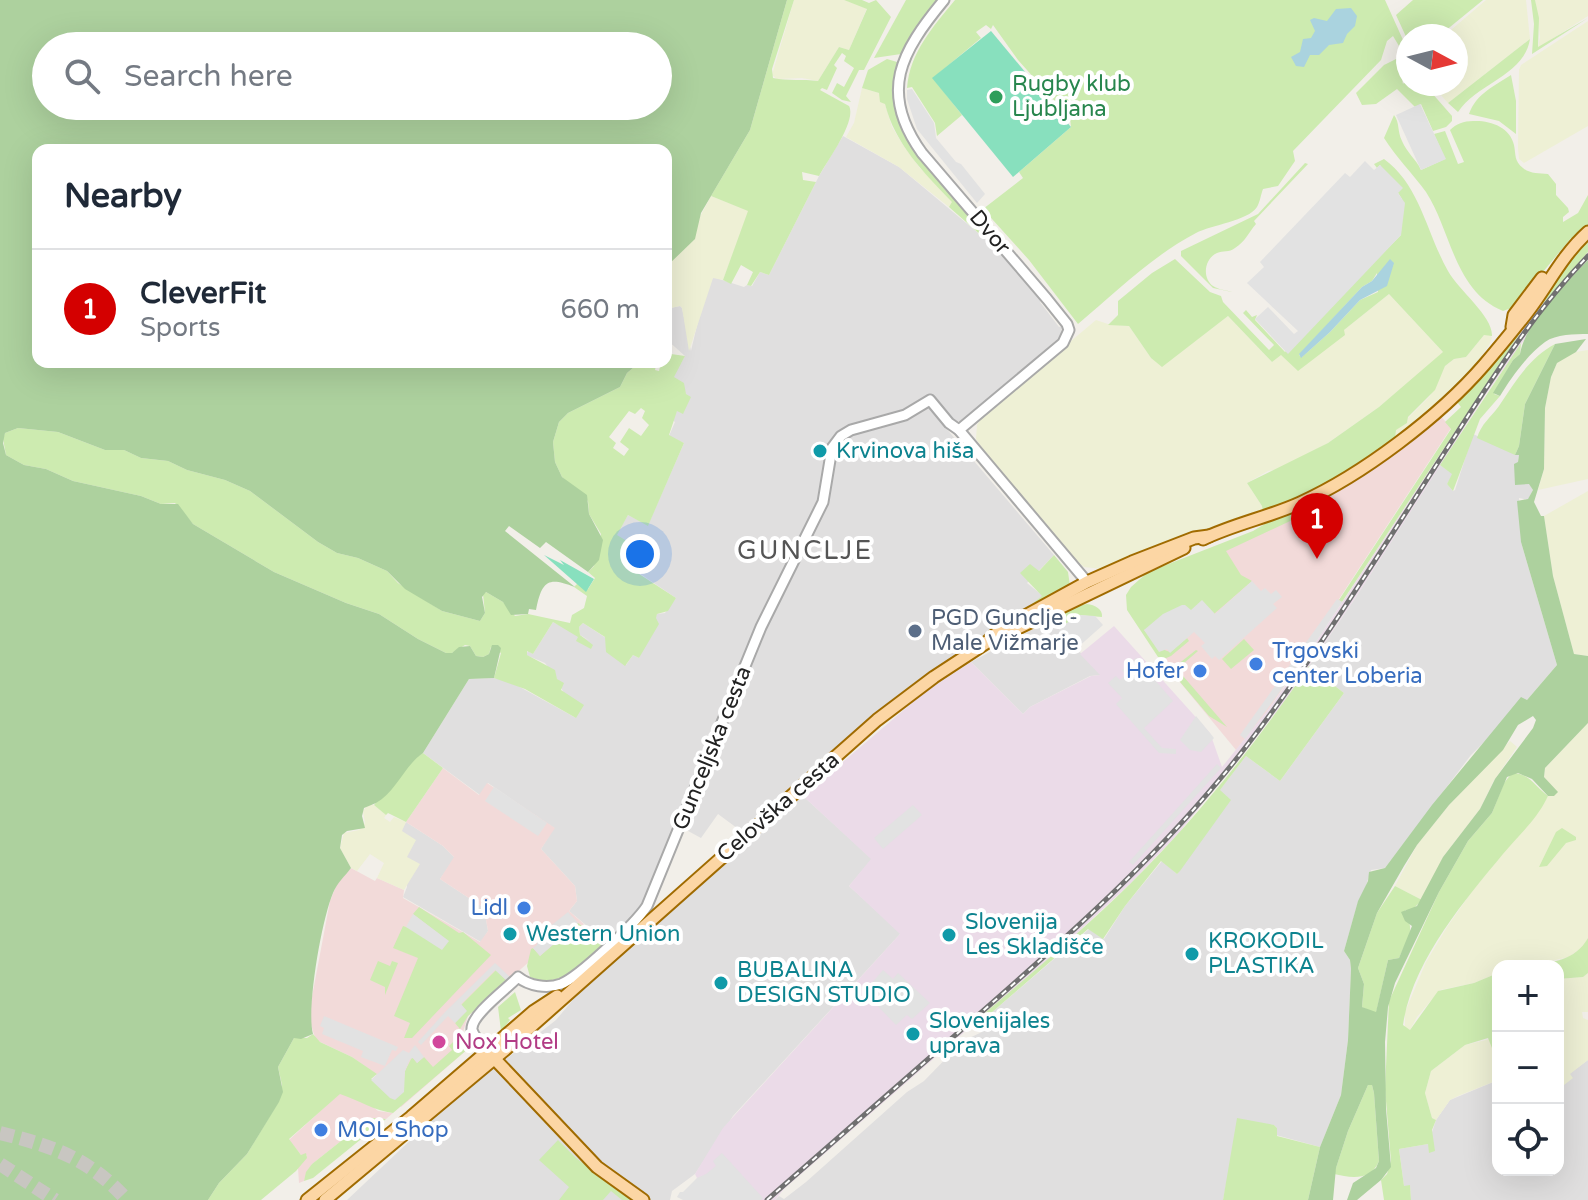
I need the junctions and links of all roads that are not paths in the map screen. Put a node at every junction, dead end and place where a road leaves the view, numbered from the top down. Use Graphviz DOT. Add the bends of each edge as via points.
graph roads {
  1 [pos="944,0"];
  2 [pos="1588,232"];
  3 [pos="959,430"];
  4 [pos="1090,586"];
  5 [pos="490,1055"];
  6 [pos="307,1200"];
  7 [pos="325,1200"];
  8 [pos="643,1200"];
  1 -- 3 [label="street, Dvor" via="904,59 898,81 901,114 922,153 1069,330 1063,343"];
  2 -- 4 [label="main road, Celovška cesta" via="1483,366 1420,424 1350,476 1301,503 1162,548"];
  3 -- 4 [label="street"];
  3 -- 5 [label="street, Gunceljska cesta" via="930,400 905,415 841,436 832,448 823,502 761,627 647,906 567,981 551,986 521,980 482,1011 473,1032"];
  4 -- 5 [label="main road, Celovška cesta" via="1000,630 877,720"];
  5 -- 6 [label="main road, Celovška cesta"];
  5 -- 7 [label="main road, Celovška cesta"];
  5 -- 8 [label="main road" via="597,1167"];
}
